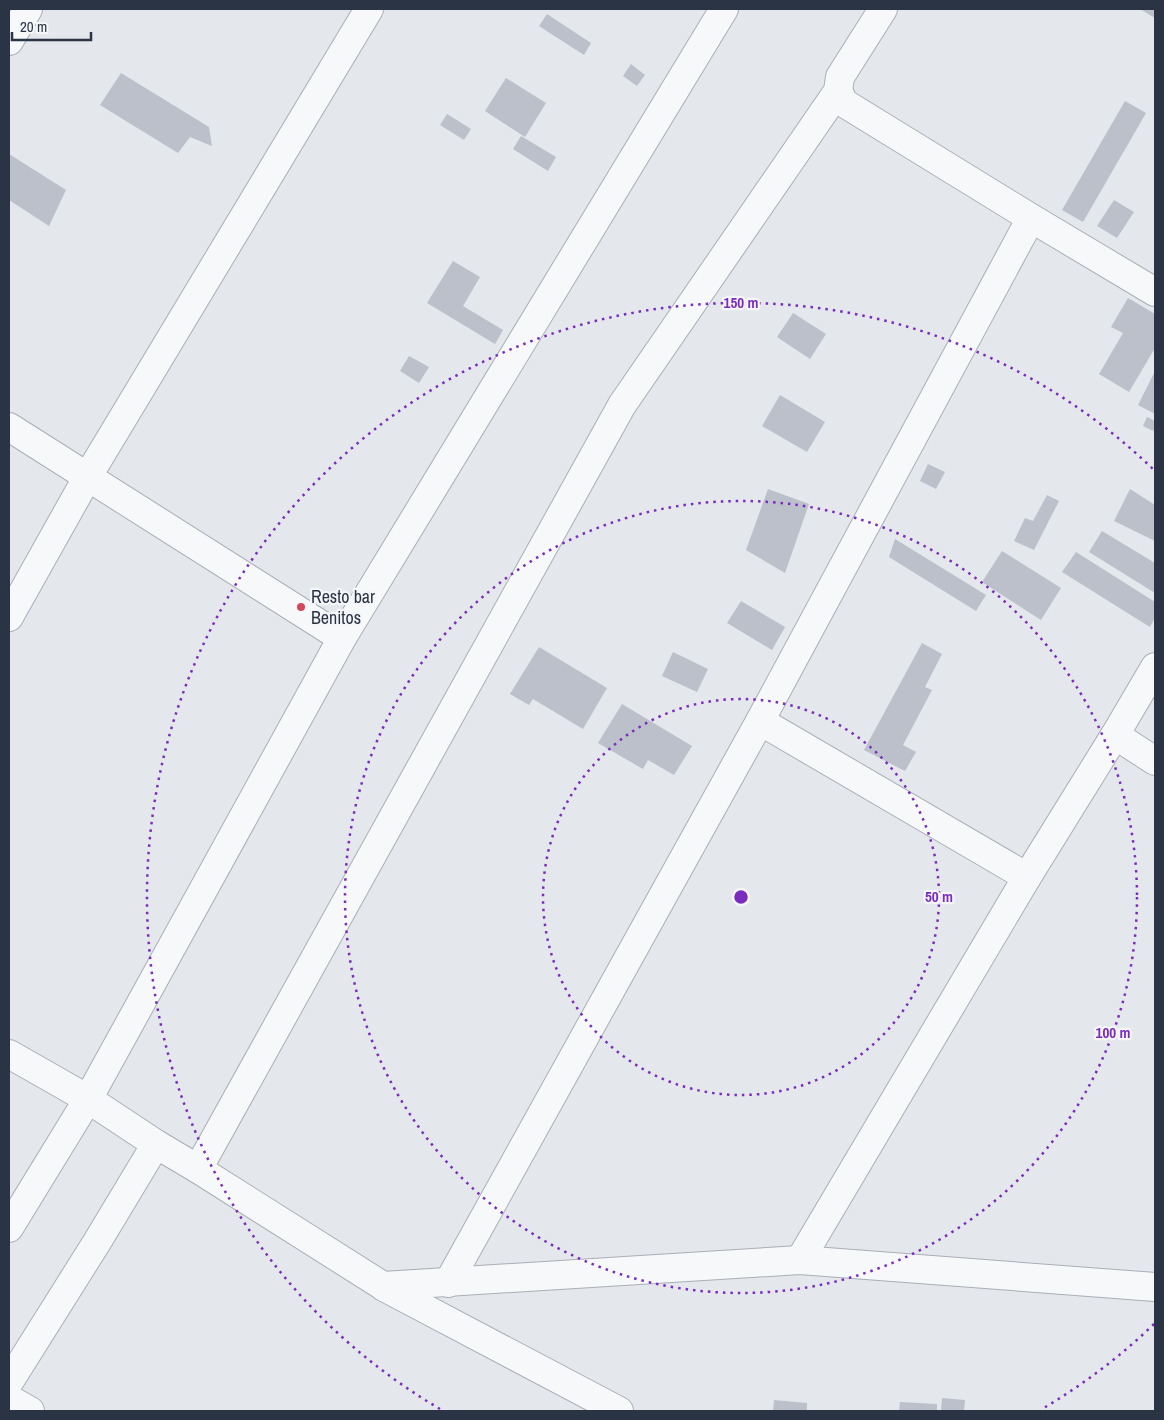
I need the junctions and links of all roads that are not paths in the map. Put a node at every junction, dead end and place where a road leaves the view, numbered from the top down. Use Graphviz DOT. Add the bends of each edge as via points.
graph roads {
  1 [pos="28,9"];
  2 [pos="369,9"];
  3 [pos="724,9"];
  4 [pos="883,9"];
  5 [pos="9,41"];
  6 [pos="838,91"];
  7 [pos="1031,218"];
  8 [pos="1155,292"];
  9 [pos="9,427"];
  10 [pos="88,476"];
  11 [pos="9,617"];
  12 [pos="342,638"];
  13 [pos="1155,667"];
  14 [pos="760,721"];
  15 [pos="1116,735"];
  16 [pos="1155,761"];
  17 [pos="1027,877"];
  18 [pos="9,1054"];
  19 [pos="88,1099"];
  20 [pos="156,1144"];
  21 [pos="198,1169"];
  22 [pos="9,1228"];
  23 [pos="800,1260"];
  24 [pos="448,1283"];
  25 [pos="383,1286"];
  26 [pos="1155,1287"];
  27 [pos="9,1382"];
  28 [pos="9,1399"];
  29 [pos="30,1411"];
  30 [pos="619,1411"];
  1 -- 5 [label="street"];
  2 -- 10 [label="street"];
  3 -- 12 [label="street"];
  4 -- 6 [label="street" via="840,77"];
  6 -- 7 [label="street" via="844,103"];
  6 -- 21 [label="street" via="622,405"];
  7 -- 8 [label="street"];
  7 -- 14 [label="street"];
  9 -- 10 [label="street"];
  10 -- 11 [label="street"];
  10 -- 12 [label="street"];
  12 -- 19 [label="street"];
  13 -- 15 [label="street"];
  14 -- 17 [label="street"];
  14 -- 24 [label="street"];
  15 -- 16 [label="street"];
  15 -- 17 [label="street"];
  17 -- 23 [label="street"];
  18 -- 19 [label="street"];
  19 -- 20 [label="street"];
  19 -- 22 [label="street"];
  20 -- 21 [label="street"];
  20 -- 27 [label="street"];
  21 -- 25 [label="street"];
  23 -- 24 [label="street"];
  23 -- 26 [label="street"];
  24 -- 25 [label="street"];
  25 -- 30 [label="street"];
  28 -- 29 [label="street"];
}
